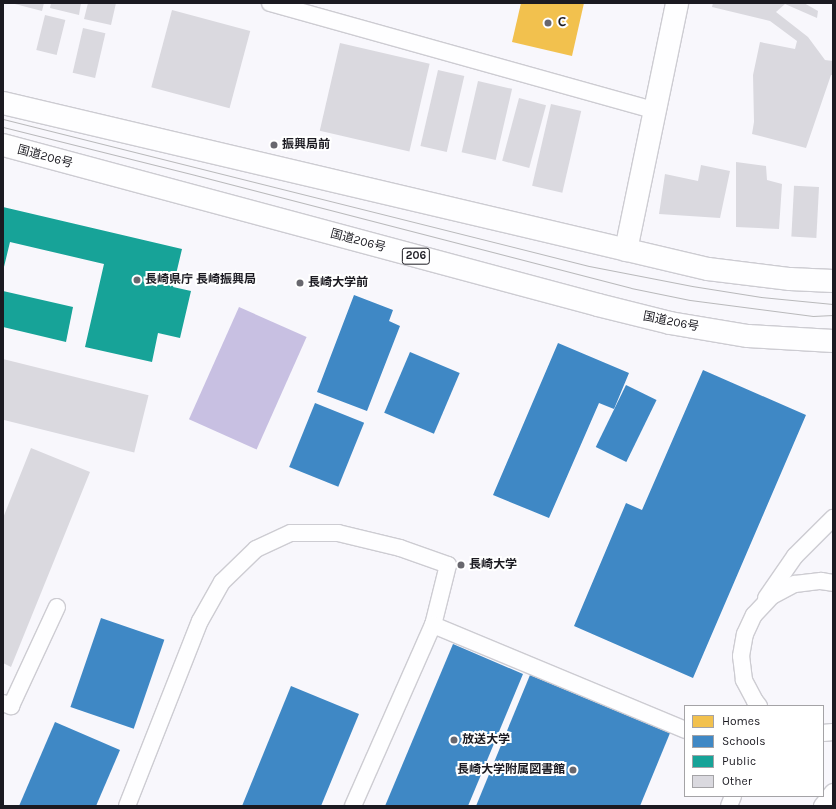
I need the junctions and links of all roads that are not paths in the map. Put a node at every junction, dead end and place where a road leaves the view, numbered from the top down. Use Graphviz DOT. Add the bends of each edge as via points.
graph roads {
  1 [pos="270,3"];
  2 [pos="677,3"];
  3 [pos="3,103"];
  4 [pos="654,110"];
  5 [pos="3,145"];
  6 [pos="626,250"];
  7 [pos="833,281"];
  8 [pos="833,340"];
  9 [pos="833,518"];
  10 [pos="833,583"];
  11 [pos="57,607"];
  12 [pos="754,615"];
  13 [pos="433,625"];
  14 [pos="3,703"];
  15 [pos="759,705"];
  16 [pos="684,730"];
  17 [pos="732,797"];
  18 [pos="127,806"];
  19 [pos="353,806"];
  20 [pos="728,806"];
  1 -- 4 [label="lane"];
  2 -- 4 [label="main road"];
  3 -- 6 [label="main road"];
  4 -- 6 [label="main road"];
  5 -- 8 [label="main road, 国道206号 / 206" via="670,323 748,336"];
  6 -- 7 [label="main road" via="708,269 790,279"];
  9 -- 12 [label="lane" via="795,556"];
  10 -- 12 [label="lane" via="821,581 795,584 772,596"];
  11 -- 14 [label="lane" via="11,706"];
  12 -- 15 [label="lane" via="745,634 741,656 744,680"];
  13 -- 16 [label="lane"];
  13 -- 18 [label="lane" via="448,565 400,548 338,533 292,533 256,549 222,582 200,621"];
  13 -- 19 [label="lane"];
  17 -- 20 [label="lane"];
}
